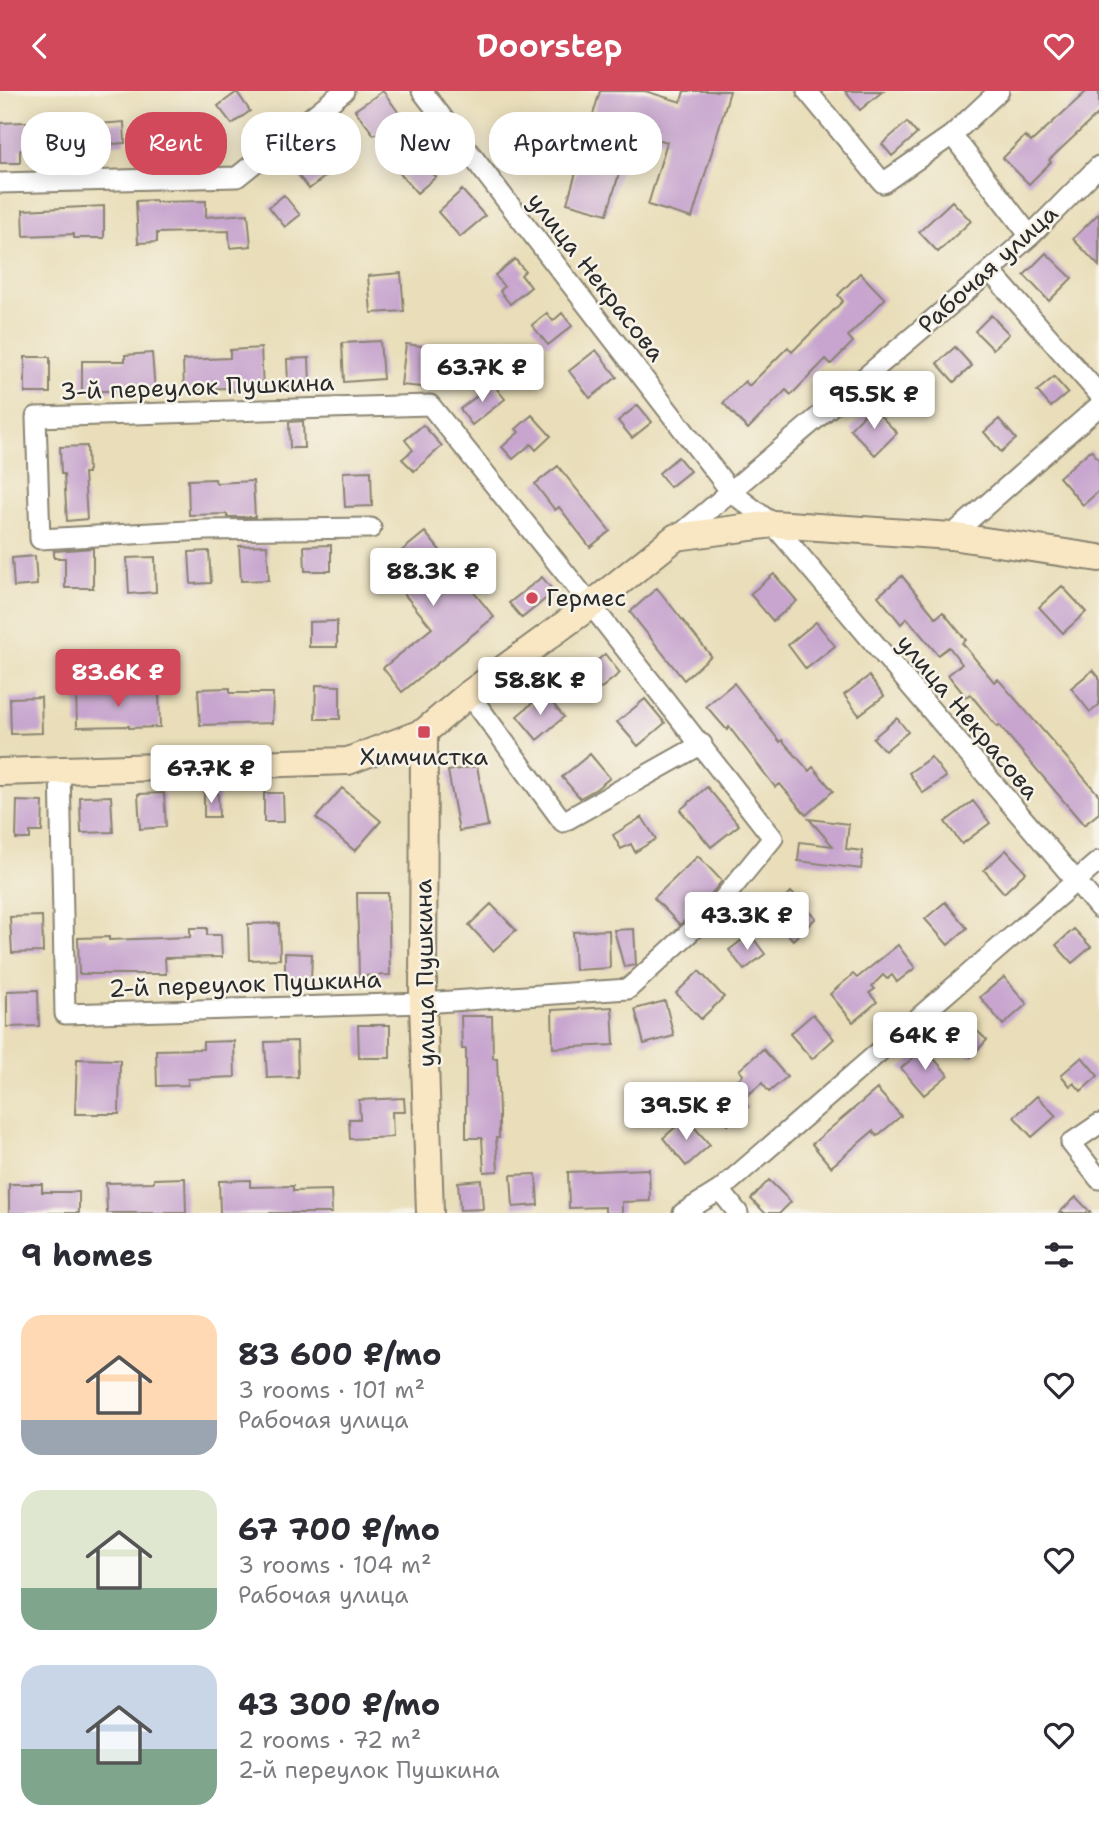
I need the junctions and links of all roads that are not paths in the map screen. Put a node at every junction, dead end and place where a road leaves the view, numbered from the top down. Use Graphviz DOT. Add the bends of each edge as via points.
graph roads {
  1 [pos="344,91"];
  2 [pos="422,91"];
  3 [pos="807,91"];
  4 [pos="999,91"];
  5 [pos="952,135"];
  6 [pos="1099,166"];
  7 [pos="0,183"];
  8 [pos="1030,236"];
  9 [pos="990,271"];
  10 [pos="1099,394"];
  11 [pos="1099,405"];
  12 [pos="731,492"];
  13 [pos="773,524"];
  14 [pos="371,528"];
  15 [pos="951,536"];
  16 [pos="676,537"];
  17 [pos="1099,558"];
  18 [pos="591,605"];
  19 [pos="469,694"];
  20 [pos="424,732"];
  21 [pos="702,744"];
  22 [pos="60,769"];
  23 [pos="0,772"];
  24 [pos="1099,861"];
  25 [pos="1075,881"];
  26 [pos="1099,908"];
  27 [pos="423,1003"];
  28 [pos="1099,1124"];
  29 [pos="1099,1179"];
  30 [pos="720,1190"];
  31 [pos="430,1213"];
  32 [pos="683,1213"];
  33 [pos="737,1213"];
  1 -- 7 [label="street" via="237,177"];
  2 -- 12 [label="street, улица Некрасова"];
  3 -- 5 [label="street" via="883,183"];
  4 -- 5 [label="street"];
  5 -- 8 [label="street"];
  6 -- 8 [label="street, Рабочая улица"];
  8 -- 9 [label="street, Рабочая улица"];
  9 -- 10 [label="street"];
  9 -- 12 [label="street, Рабочая улица"];
  11 -- 15 [label="street"];
  12 -- 13 [label="street, улица Некрасова"];
  12 -- 16 [label="street, Рабочая улица"];
  13 -- 15 [label="street"];
  13 -- 16 [label="street"];
  13 -- 25 [label="street, улица Некрасова"];
  14 -- 18 [label="street, 3-й переулок Пушкина" via="40,539 36,417 430,405"];
  15 -- 17 [label="street"];
  16 -- 18 [label="street, Рабочая улица"];
  18 -- 19 [label="street, Рабочая улица"];
  18 -- 21 [label="street, 2-й переулок Пушкина"];
  19 -- 20 [label="street, Рабочая улица"];
  19 -- 21 [label="street" via="564,822"];
  20 -- 22 [label="street, Рабочая улица" via="348,761"];
  20 -- 27 [label="street, улица Пушкина"];
  21 -- 27 [label="street, 2-й переулок Пушкина" via="773,838 714,910 628,989"];
  22 -- 23 [label="street, Рабочая улица"];
  22 -- 27 [label="street, 2-й переулок Пушкина" via="65,1014"];
  24 -- 25 [label="street"];
  25 -- 26 [label="street, улица Некрасова"];
  25 -- 30 [label="street"];
  27 -- 31 [label="street, улица Пушкина"];
  28 -- 29 [label="street" via="1071,1143"];
  30 -- 32 [label="street"];
  30 -- 33 [label="street"];
}
